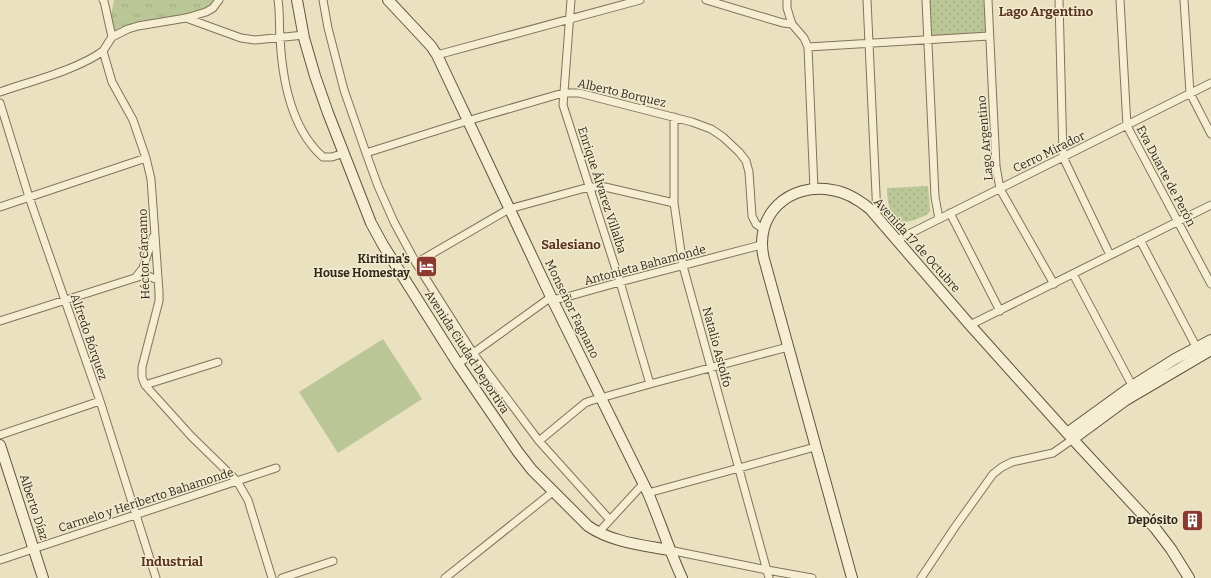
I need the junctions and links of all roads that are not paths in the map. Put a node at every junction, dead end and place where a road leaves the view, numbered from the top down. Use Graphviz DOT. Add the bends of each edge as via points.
graph roads {
  1 [pos="104,0"];
  2 [pos="219,0"];
  3 [pos="278,0"];
  4 [pos="297,0"];
  5 [pos="323,0"];
  6 [pos="388,0"];
  7 [pos="571,0"];
  8 [pos="640,0"];
  9 [pos="706,0"];
  10 [pos="787,0"];
  11 [pos="867,0"];
  12 [pos="926,0"];
  13 [pos="988,0"];
  14 [pos="1059,0"];
  15 [pos="1120,0"];
  16 [pos="1184,0"];
  17 [pos="186,18"];
  18 [pos="570,20"];
  19 [pos="792,24"];
  20 [pos="304,35"];
  21 [pos="989,36"];
  22 [pos="112,37"];
  23 [pos="280,38"];
  24 [pos="927,40"];
  25 [pos="869,43"];
  26 [pos="808,47"];
  27 [pos="103,51"];
  28 [pos="437,55"];
  29 [pos="1211,83"];
  30 [pos="0,92"];
  31 [pos="1190,93"];
  32 [pos="563,94"];
  33 [pos="0,103"];
  34 [pos="674,117"];
  35 [pos="467,121"];
  36 [pos="1127,126"];
  37 [pos="1211,134"];
  38 [pos="344,152"];
  39 [pos="366,152"];
  40 [pos="1063,157"];
  41 [pos="146,158"];
  42 [pos="589,187"];
  43 [pos="814,189"];
  44 [pos="1000,189"];
  45 [pos="29,196"];
  46 [pos="674,203"];
  47 [pos="1211,205"];
  48 [pos="0,207"];
  49 [pos="509,209"];
  50 [pos="950,213"];
  51 [pos="877,216"];
  52 [pos="939,219"];
  53 [pos="1178,221"];
  54 [pos="763,229"];
  55 [pos="154,231"];
  56 [pos="897,240"];
  57 [pos="1140,240"];
  58 [pos="761,245"];
  59 [pos="1110,255"];
  60 [pos="416,263"];
  61 [pos="683,266"];
  62 [pos="1073,274"];
  63 [pos="136,277"];
  64 [pos="158,280"];
  65 [pos="620,282"];
  66 [pos="1054,284"];
  67 [pos="1211,284"];
  68 [pos="552,299"];
  69 [pos="64,300"];
  70 [pos="1000,311"];
  71 [pos="0,321"];
  72 [pos="970,325"];
  73 [pos="1211,340"];
  74 [pos="788,347"];
  75 [pos="1211,350"];
  76 [pos="1199,352"];
  77 [pos="473,353"];
  78 [pos="218,362"];
  79 [pos="458,364"];
  80 [pos="711,368"];
  81 [pos="650,384"];
  82 [pos="145,385"];
  83 [pos="1134,390"];
  84 [pos="601,398"];
  85 [pos="100,401"];
  86 [pos="0,435"];
  87 [pos="1070,436"];
  88 [pos="539,441"];
  89 [pos="0,445"];
  90 [pos="816,447"];
  91 [pos="276,468"];
  92 [pos="739,468"];
  93 [pos="237,481"];
  94 [pos="645,488"];
  95 [pos="554,491"];
  96 [pos="136,515"];
  97 [pos="610,520"];
  98 [pos="598,533"];
  99 [pos="34,549"];
  100 [pos="669,550"];
  101 [pos="0,560"];
  102 [pos="333,561"];
  103 [pos="767,570"];
  104 [pos="43,578"];
  105 [pos="156,578"];
  106 [pos="272,578"];
  107 [pos="282,578"];
  108 [pos="445,578"];
  109 [pos="682,578"];
  110 [pos="769,578"];
  111 [pos="812,578"];
  112 [pos="852,578"];
  113 [pos="921,578"];
  114 [pos="1188,578"];
  1 -- 22 [label="street"];
  2 -- 17 [label="street" via="206,12"];
  3 -- 23 [label="street"];
  4 -- 20 [label="street, Avenida Ciudad Deportiva"];
  5 -- 39 [label="street, Avenida Ciudad Deportiva" via="344,90"];
  6 -- 28 [label="street, Monseñor Fagnano"];
  7 -- 18 [label="street, Enrique Álvarez Villalba"];
  8 -- 18 [label="street"];
  9 -- 19 [label="street"];
  10 -- 19 [label="street"];
  11 -- 25 [label="street"];
  12 -- 24 [label="street"];
  13 -- 21 [label="street, Lago Argentino"];
  14 -- 40 [label="street"];
  15 -- 36 [label="street, Eva Duarte de Perón"];
  16 -- 31 [label="street"];
  17 -- 22 [label="street" via="138,26"];
  17 -- 23 [label="street" via="241,38"];
  18 -- 28 [label="street"];
  18 -- 32 [label="street, Enrique Álvarez Villalba"];
  19 -- 26 [label="street"];
  20 -- 23 [label="street"];
  20 -- 38 [label="street, Avenida Ciudad Deportiva" via="315,76"];
  21 -- 24 [label="street"];
  21 -- 44 [label="street, Lago Argentino" via="996,166"];
  22 -- 27 [label="street"];
  23 -- 38 [label="street" via="284,76 300,129 323,157 332,157"];
  24 -- 25 [label="street"];
  24 -- 52 [label="street" via="935,197"];
  25 -- 26 [label="street"];
  25 -- 51 [label="street"];
  26 -- 43 [label="street"];
  27 -- 30 [label="street" via="87,62"];
  27 -- 41 [label="street, Héctor Cárcamo" via="112,82 133,120"];
  28 -- 35 [label="street, Monseñor Fagnano"];
  29 -- 31 [label="street, Cerro Mirador"];
  31 -- 36 [label="street, Cerro Mirador"];
  31 -- 37 [label="street"];
  32 -- 34 [label="street, Alberto Borquez" via="579,93"];
  32 -- 35 [label="street, Alberto Borquez"];
  32 -- 42 [label="street, Enrique Álvarez Villalba" via="563,105"];
  33 -- 45 [label="street, Alfredo Bórquez"];
  34 -- 46 [label="street, Natalio Astolfo"];
  34 -- 54 [label="street, Alberto Borquez" via="711,129 740,152 748,167 753,219"];
  35 -- 39 [label="street, Alberto Borquez"];
  35 -- 49 [label="street, Monseñor Fagnano"];
  36 -- 40 [label="street, Cerro Mirador"];
  36 -- 53 [label="street, Eva Duarte de Perón"];
  38 -- 79 [label="street, Avenida Ciudad Deportiva" via="374,229"];
  39 -- 60 [label="street, Avenida Ciudad Deportiva" via="391,216"];
  40 -- 44 [label="street, Cerro Mirador"];
  40 -- 59 [label="street"];
  41 -- 45 [label="street"];
  41 -- 55 [label="street, Héctor Cárcamo" via="151,179"];
  42 -- 46 [label="street" via="605,187"];
  42 -- 49 [label="street"];
  42 -- 65 [label="street, Enrique Álvarez Villalba"];
  43 -- 51 [label="street, Avenida 17 de Octubre" via="846,194 865,204"];
  43 -- 54 [label="street, Avenida 17 de Octubre" via="798,193 780,203 769,214"];
  44 -- 50 [label="street, Cerro Mirador"];
  44 -- 66 [label="street, Lago Argentino"];
  45 -- 48 [label="street"];
  45 -- 69 [label="street, Alfredo Bórquez"];
  46 -- 61 [label="street, Natalio Astolfo"];
  47 -- 53 [label="street"];
  49 -- 60 [label="street"];
  49 -- 68 [label="street, Monseñor Fagnano"];
  50 -- 52 [label="street, Cerro Mirador"];
  50 -- 70 [label="street"];
  51 -- 56 [label="street, Avenida 17 de Octubre"];
  52 -- 56 [label="street, Cerro Mirador"];
  53 -- 57 [label="street"];
  53 -- 67 [label="street, Eva Duarte de Perón"];
  54 -- 58 [label="street, Avenida 17 de Octubre"];
  55 -- 63 [label="street" via="143,268"];
  55 -- 64 [label="street, Héctor Cárcamo"];
  56 -- 72 [label="street, Avenida 17 de Octubre"];
  57 -- 59 [label="street"];
  57 -- 76 [label="street"];
  58 -- 61 [label="street, Antonieta Bahamonde"];
  58 -- 74 [label="street, Avenida 17 de Octubre"];
  59 -- 62 [label="street"];
  60 -- 77 [label="street, Avenida Ciudad Deportiva"];
  61 -- 65 [label="street, Antonieta Bahamonde"];
  61 -- 80 [label="street, Natalio Astolfo"];
  62 -- 66 [label="street"];
  62 -- 83 [label="street"];
  63 -- 64 [label="street" via="148,276"];
  63 -- 69 [label="street"];
  64 -- 82 [label="street, Héctor Cárcamo" via="159,301 142,367"];
  65 -- 68 [label="street, Antonieta Bahamonde"];
  65 -- 81 [label="street, Enrique Álvarez Villalba"];
  66 -- 70 [label="street"];
  68 -- 77 [label="street, Antonieta Bahamonde" via="542,303"];
  68 -- 84 [label="street, Monseñor Fagnano"];
  69 -- 71 [label="street"];
  69 -- 85 [label="street, Alfredo Bórquez"];
  70 -- 72 [label="street"];
  72 -- 87 [label="street, Avenida 17 de Octubre"];
  73 -- 76 [label="street"];
  74 -- 80 [label="street"];
  74 -- 90 [label="street, Avenida 17 de Octubre"];
  75 -- 76 [label="street"];
  76 -- 83 [label="street"];
  77 -- 79 [label="street, Antonieta Bahamonde"];
  77 -- 88 [label="street, Avenida Ciudad Deportiva"];
  78 -- 82 [label="street"];
  79 -- 95 [label="street, Avenida Ciudad Deportiva" via="518,452"];
  80 -- 81 [label="street"];
  80 -- 92 [label="street, Natalio Astolfo"];
  81 -- 84 [label="street"];
  82 -- 93 [label="street" via="191,436"];
  83 -- 87 [label="street"];
  84 -- 88 [label="street" via="585,403"];
  84 -- 94 [label="street, Monseñor Fagnano"];
  85 -- 86 [label="street"];
  85 -- 96 [label="street, Alfredo Bórquez"];
  87 -- 113 [label="street" via="1053,453 1012,462 993,474 954,526"];
  87 -- 114 [label="street, Avenida 17 de Octubre" via="1159,533"];
  88 -- 97 [label="street, Avenida Ciudad Deportiva"];
  89 -- 99 [label="street, Alberto Díaz"];
  90 -- 92 [label="street"];
  90 -- 112 [label="street, Avenida 17 de Octubre"];
  91 -- 93 [label="street, Carmelo y Heriberto Bahamonde"];
  92 -- 94 [label="street"];
  92 -- 103 [label="street, Natalio Astolfo"];
  93 -- 96 [label="street, Carmelo y Heriberto Bahamonde"];
  93 -- 106 [label="street" via="248,500"];
  94 -- 97 [label="street"];
  94 -- 100 [label="street, Monseñor Fagnano"];
  95 -- 98 [label="street, Avenida Ciudad Deportiva"];
  95 -- 108 [label="street"];
  96 -- 99 [label="street, Carmelo y Heriberto Bahamonde"];
  96 -- 105 [label="street, Alfredo Bórquez"];
  97 -- 98 [label="street"];
  98 -- 100 [label="street, Avenida Ciudad Deportiva"];
  99 -- 101 [label="street, Carmelo y Heriberto Bahamonde"];
  99 -- 104 [label="street, Alberto Díaz"];
  100 -- 103 [label="street"];
  100 -- 109 [label="street, Monseñor Fagnano"];
  102 -- 107 [label="street"];
  103 -- 110 [label="street, Natalio Astolfo"];
  103 -- 111 [label="street"];
}
